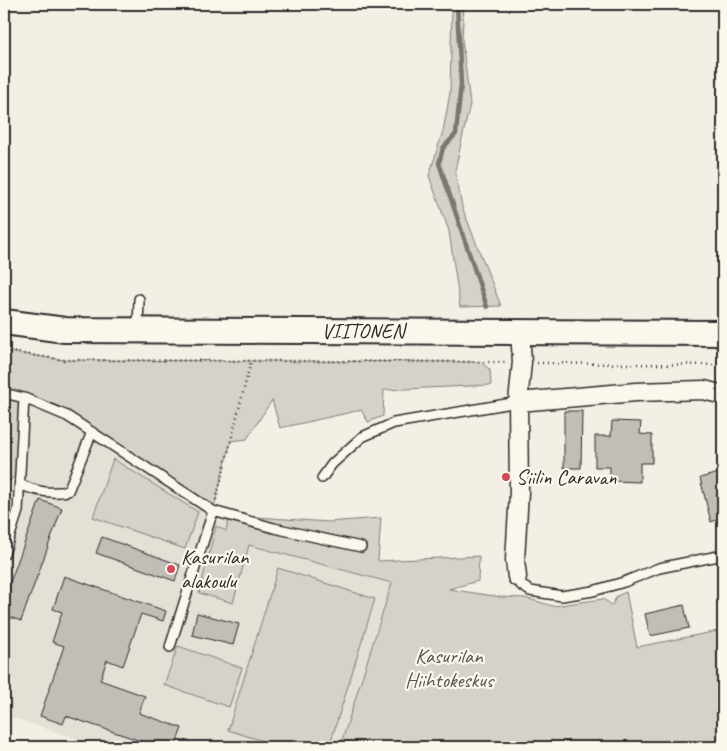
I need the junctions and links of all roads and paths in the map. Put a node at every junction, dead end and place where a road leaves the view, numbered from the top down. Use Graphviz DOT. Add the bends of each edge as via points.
graph roads {
  1 [pos="139,299"];
  2 [pos="4,322"];
  3 [pos="138,330"];
  4 [pos="520,331"];
  5 [pos="723,333"];
  6 [pos="4,351"];
  7 [pos="251,361"];
  8 [pos="522,362"];
  9 [pos="723,365"];
  10 [pos="4,393"];
  11 [pos="723,395"];
  12 [pos="24,398"];
  13 [pos="518,402"];
  14 [pos="92,432"];
  15 [pos="322,478"];
  16 [pos="20,484"];
  17 [pos="213,511"];
  18 [pos="361,547"];
  19 [pos="4,554"];
  20 [pos="723,555"];
  21 [pos="517,577"];
  22 [pos="170,648"];
  1 -- 3 [label="lane"];
  2 -- 3 [label="main road, VIITONEN" via="66,330"];
  3 -- 4 [label="main road, VIITONEN"];
  4 -- 5 [label="main road, VIITONEN"];
  4 -- 8 [label="street"];
  6 -- 7 [label="path" via="64,360"];
  7 -- 8 [label="path"];
  7 -- 17 [label="path"];
  8 -- 9 [label="path"];
  8 -- 13 [label="street"];
  10 -- 12 [label="lane"];
  11 -- 13 [label="street" via="704,390 636,392"];
  12 -- 14 [label="lane" via="66,416"];
  12 -- 16 [label="lane"];
  13 -- 15 [label="lane" via="394,423 362,437 332,464"];
  13 -- 21 [label="street"];
  14 -- 16 [label="lane" via="68,491 51,493"];
  14 -- 17 [label="lane"];
  16 -- 19 [label="lane" via="18,511"];
  17 -- 18 [label="lane"];
  17 -- 22 [label="lane"];
  20 -- 21 [label="lane" via="659,568 593,591 562,596 530,590 521,585"];
}
